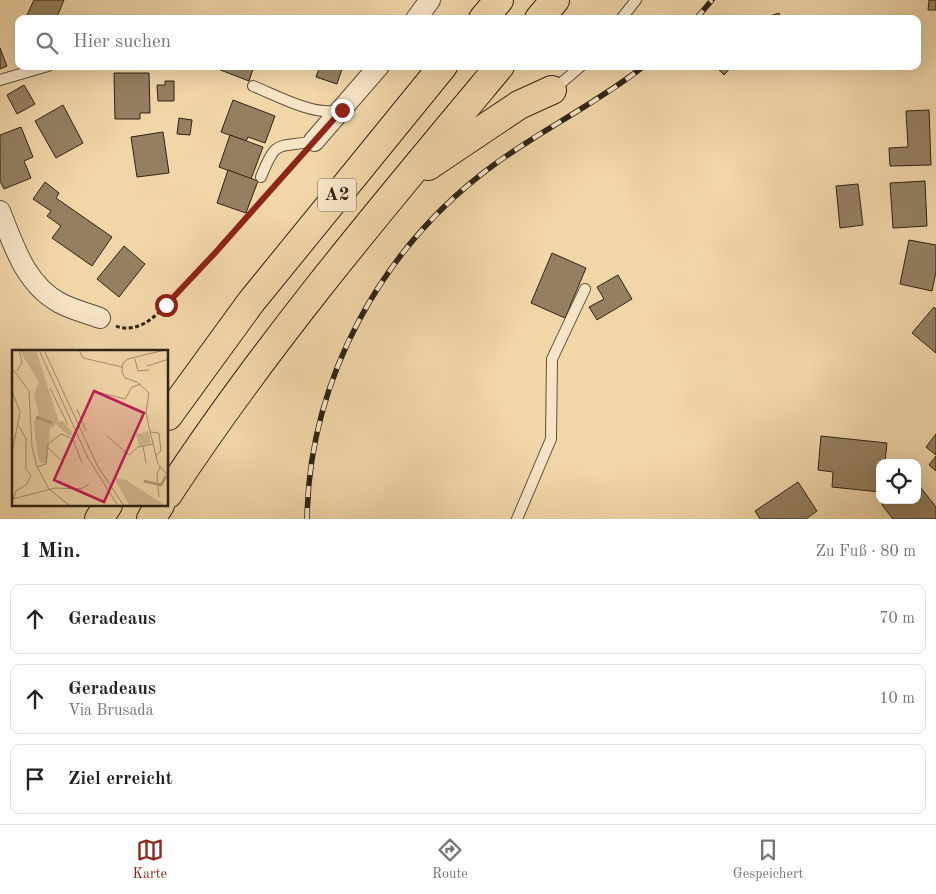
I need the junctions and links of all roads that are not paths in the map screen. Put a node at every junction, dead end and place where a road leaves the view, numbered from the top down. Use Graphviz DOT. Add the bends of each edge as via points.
graph roads {
  1 [pos="430,0"];
  2 [pos="479,0"];
  3 [pos="500,0"];
  4 [pos="555,0"];
  5 [pos="636,0"];
  6 [pos="419,15"];
  7 [pos="470,15"];
  8 [pos="487,15"];
  9 [pos="542,15"];
  10 [pos="623,15"];
  11 [pos="34,70"];
  12 [pos="376,70"];
  13 [pos="497,70"];
  14 [pos="575,70"];
  15 [pos="437,72"];
  16 [pos="0,80"];
  17 [pos="253,86"];
  18 [pos="552,90"];
  19 [pos="342,110"];
  20 [pos="314,141"];
  21 [pos="261,176"];
  22 [pos="400,186"];
  23 [pos="0,211"];
  24 [pos="585,289"];
  25 [pos="100,318"];
  26 [pos="169,415"];
  27 [pos="169,492"];
  28 [pos="107,507"];
  29 [pos="159,507"];
  30 [pos="100,519"];
  31 [pos="151,519"];
  32 [pos="517,519"];
  1 -- 6 [label="street"];
  2 -- 7 [label="highway"];
  3 -- 8 [label="highway"];
  4 -- 9 [label="highway"];
  5 -- 10 [label="lane"];
  11 -- 16 [label="lane"];
  12 -- 19 [label="street"];
  13 -- 22 [label="highway, A2"];
  14 -- 18 [label="lane"];
  15 -- 26 [label="highway, A2" via="250,302"];
  17 -- 19 [label="lane" via="329,114"];
  18 -- 22 [label="highway, A2" via="518,105"];
  19 -- 20 [label="street"];
  20 -- 21 [label="lane" via="279,146 271,153"];
  22 -- 27 [label="highway, A2" via="254,369"];
  23 -- 25 [label="street" via="23,266 35,284 60,303"];
  24 -- 32 [label="lane" via="552,359 551,439"];
  28 -- 30 [label="highway"];
  29 -- 31 [label="highway"];
}
